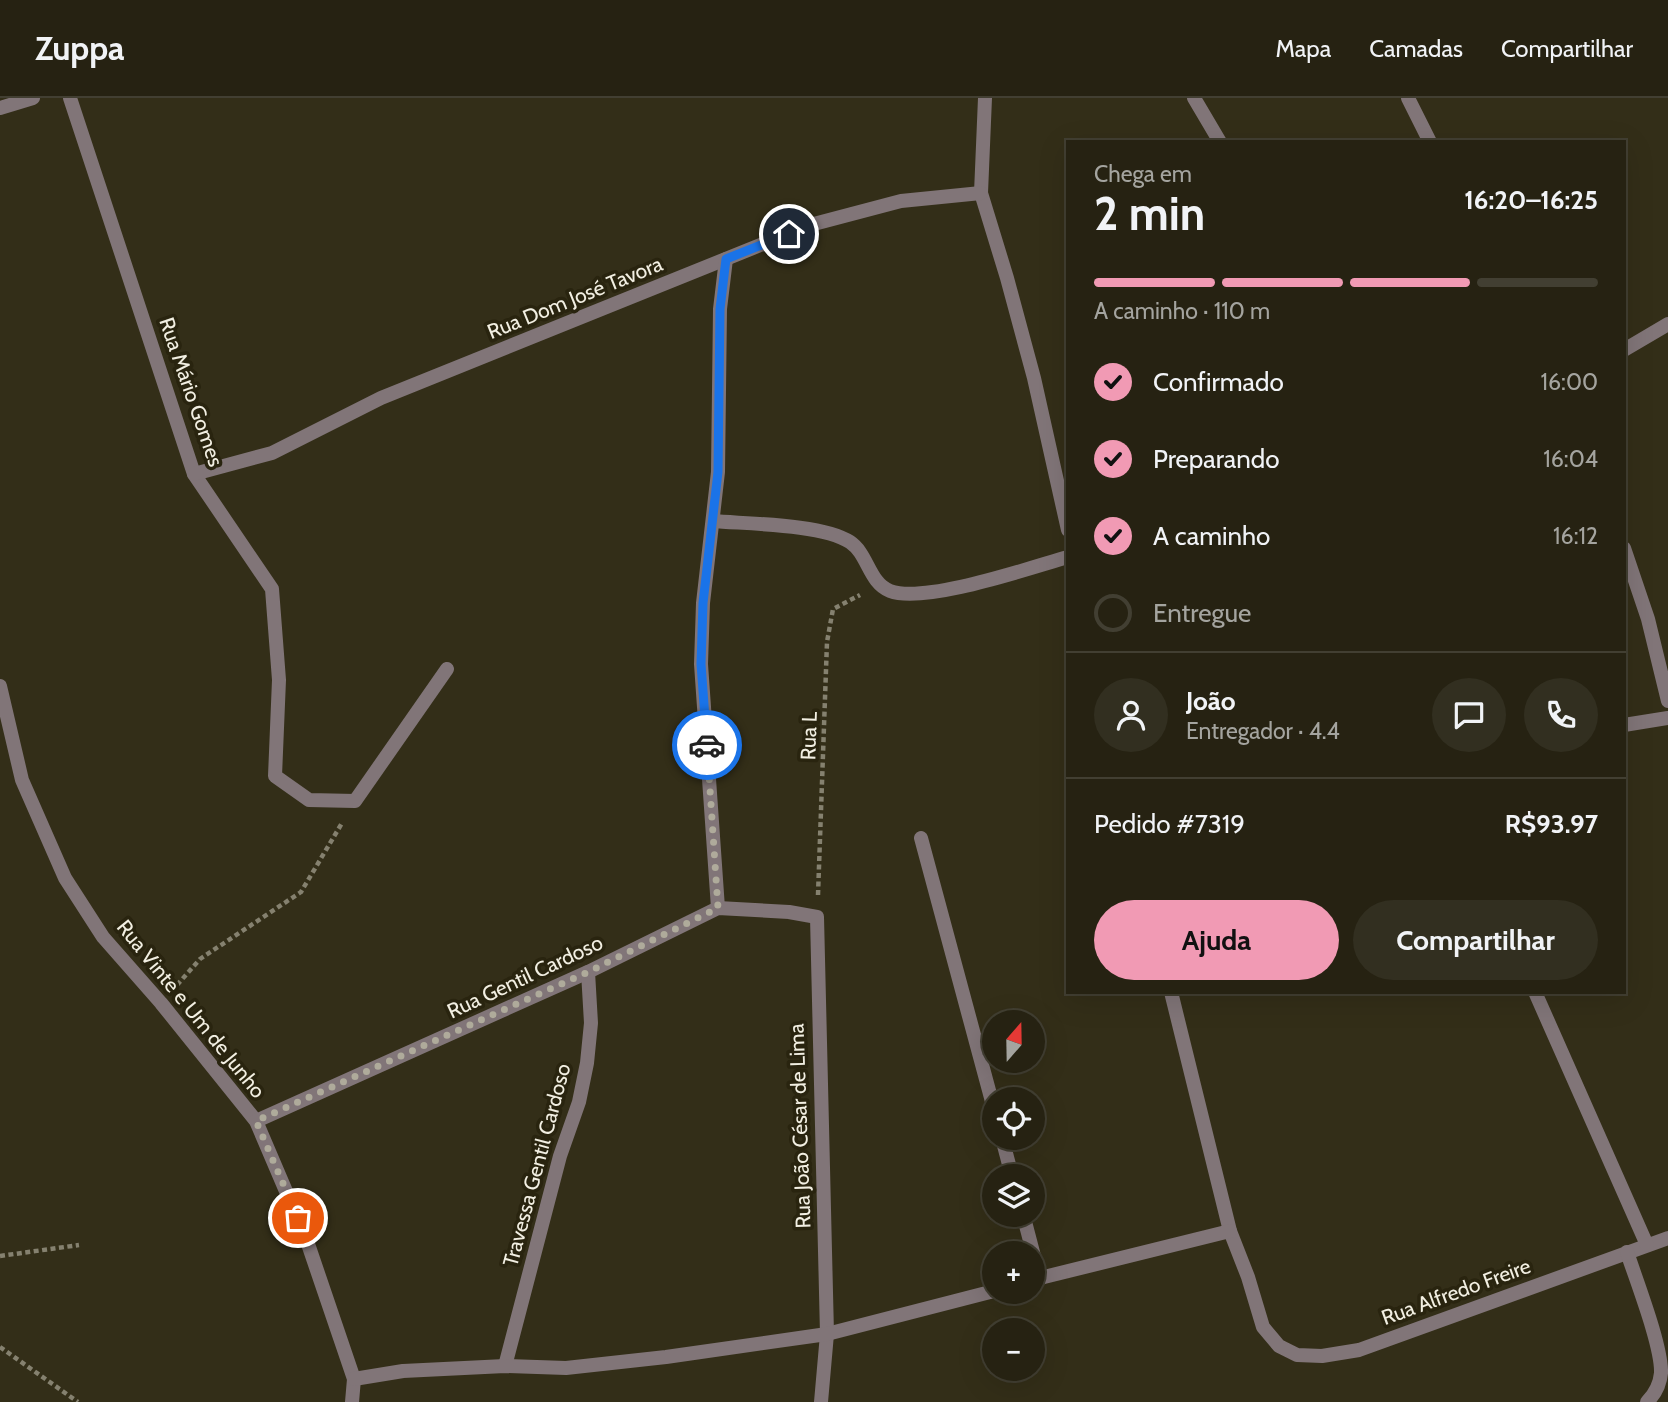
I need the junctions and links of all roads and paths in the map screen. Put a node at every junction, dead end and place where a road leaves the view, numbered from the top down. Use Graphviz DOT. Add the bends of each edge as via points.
graph roads {
  1 [pos="33,98"];
  2 [pos="70,98"];
  3 [pos="985,98"];
  4 [pos="1194,98"];
  5 [pos="1408,98"];
  6 [pos="0,108"];
  7 [pos="1219,140"];
  8 [pos="1429,140"];
  9 [pos="981,193"];
  10 [pos="726,259"];
  11 [pos="1668,324"];
  12 [pos="1626,349"];
  13 [pos="194,474"];
  14 [pos="1066,521"];
  15 [pos="713,522"];
  16 [pos="1626,554"];
  17 [pos="1066,558"];
  18 [pos="880,585"];
  19 [pos="447,669"];
  20 [pos="0,686"];
  21 [pos="1668,701"];
  22 [pos="1668,718"];
  23 [pos="1626,725"];
  24 [pos="355,801"];
  25 [pos="920,838"];
  26 [pos="718,908"];
  27 [pos="817,917"];
  28 [pos="588,972"];
  29 [pos="1171,994"];
  30 [pos="1536,994"];
  31 [pos="161,1003"];
  32 [pos="988,1087"];
  33 [pos="256,1121"];
  34 [pos="1230,1231"];
  35 [pos="1668,1238"];
  36 [pos="79,1245"];
  37 [pos="1647,1245"];
  38 [pos="1627,1252"];
  39 [pos="0,1256"];
  40 [pos="1045,1278"];
  41 [pos="982,1294"];
  42 [pos="827,1334"];
  43 [pos="0,1347"];
  44 [pos="505,1366"];
  45 [pos="354,1379"];
  46 [pos="78,1402"];
  47 [pos="352,1402"];
  48 [pos="821,1402"];
  49 [pos="1647,1402"];
  1 -- 6 [label="street"];
  2 -- 13 [label="street, Rua Mário Gomes"];
  3 -- 9 [label="street"];
  4 -- 7 [label="street"];
  5 -- 8 [label="street"];
  9 -- 10 [label="street, Rua Dom José Tavora" via="901,201 850,214"];
  9 -- 14 [label="street" via="1034,378"];
  10 -- 13 [label="street, Rua Dom José Tavora" via="381,398 272,453"];
  10 -- 15 [label="street" via="720,309"];
  11 -- 12 [label="street"];
  13 -- 24 [label="street, Rua Mário Gomes" via="272,589 279,680 275,776 309,800"];
  15 -- 18 [label="street" via="830,534 860,552"];
  15 -- 26 [label="street" via="701,664"];
  16 -- 21 [label="street"];
  17 -- 18 [label="street" via="931,594 902,594"];
  18 -- 27 [label="path, Rua L" via="833,609 827,642"];
  19 -- 24 [label="street"];
  20 -- 31 [label="street, Rua Vinte e Um de Junho" via="22,780 65,878 103,937"];
  22 -- 23 [label="street"];
  24 -- 31 [label="path" via="301,892 200,959"];
  25 -- 32 [label="street"];
  26 -- 27 [label="street, Rua Gentil Cardoso"];
  26 -- 28 [label="street, Rua Gentil Cardoso"];
  27 -- 42 [label="street, Rua João César de Lima"];
  28 -- 33 [label="street, Rua Gentil Cardoso"];
  28 -- 44 [label="street, Travessa Gentil Cardoso" via="591,1023 579,1102 560,1156"];
  29 -- 34 [label="street"];
  30 -- 37 [label="street"];
  31 -- 33 [label="street, Rua Vinte e Um de Junho"];
  33 -- 45 [label="street, Rua Vinte e Um de Junho" via="306,1238"];
  34 -- 38 [label="street, Rua Alfredo Freire" via="1264,1327 1279,1346 1297,1355 1359,1350"];
  34 -- 40 [label="street"];
  35 -- 37 [label="street, Rua Alfredo Freire"];
  36 -- 39 [label="path"];
  37 -- 38 [label="street, Rua Alfredo Freire"];
  38 -- 49 [label="street" via="1661,1369 1660,1383"];
  41 -- 42 [label="street"];
  42 -- 44 [label="street" via="565,1368"];
  42 -- 48 [label="street, Rua João César de Lima"];
  43 -- 46 [label="path"];
  44 -- 45 [label="street" via="403,1371"];
  45 -- 47 [label="street, Rua Vinte e Um de Junho"];
}
